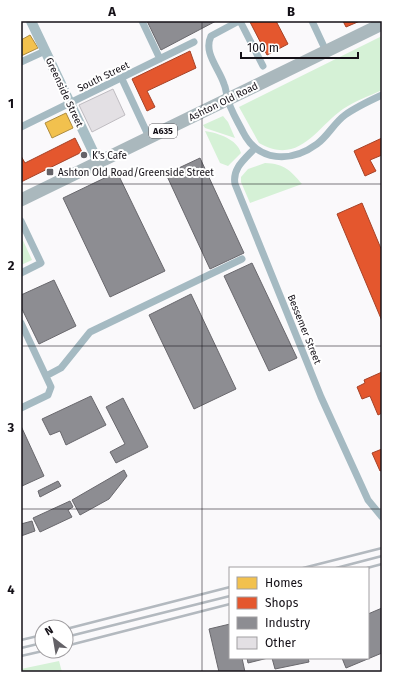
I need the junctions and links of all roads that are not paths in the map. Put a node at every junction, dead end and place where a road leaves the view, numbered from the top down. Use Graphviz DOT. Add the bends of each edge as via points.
graph roads {
  1 [pos="31,21"];
  2 [pos="142,21"];
  3 [pos="240,21"];
  4 [pos="312,21"];
  5 [pos="382,24"];
  6 [pos="194,42"];
  7 [pos="46,51"];
  8 [pos="326,51"];
  9 [pos="160,59"];
  10 [pos="21,62"];
  11 [pos="263,66"];
  12 [pos="122,79"];
  13 [pos="382,95"];
  14 [pos="227,100"];
  15 [pos="70,104"];
  16 [pos="21,128"];
  17 [pos="149,137"];
  18 [pos="255,148"];
  19 [pos="98,162"];
  20 [pos="21,200"];
  21 [pos="21,221"];
  22 [pos="242,259"];
  23 [pos="21,273"];
  24 [pos="21,323"];
  25 [pos="46,376"];
  26 [pos="21,408"];
  27 [pos="382,517"];
  1 -- 7 [label="street, Greenside Street"];
  2 -- 9 [label="street"];
  3 -- 11 [label="street"];
  3 -- 14 [label="street" via="216,32 208,41 209,51 224,84"];
  4 -- 8 [label="street"];
  5 -- 8 [label="highway, Ashton Old Road / A635"];
  6 -- 9 [label="street, South Street"];
  7 -- 10 [label="street"];
  7 -- 15 [label="street, Greenside Street"];
  8 -- 14 [label="highway, Ashton Old Road / A635"];
  9 -- 12 [label="street, South Street"];
  12 -- 15 [label="street, South Street"];
  12 -- 17 [label="street"];
  13 -- 18 [label="street" via="349,112 318,143 307,150 292,155 276,156 262,153"];
  14 -- 17 [label="highway, Ashton Old Road / A635"];
  14 -- 18 [label="street" via="249,144"];
  15 -- 16 [label="street, South Street"];
  15 -- 19 [label="street, Greenside Street"];
  17 -- 19 [label="highway, Ashton Old Road / A635"];
  18 -- 27 [label="street, Bessemer Street" via="234,173 235,184 321,396 368,500"];
  19 -- 20 [label="highway, Ashton Old Road / A635"];
  21 -- 23 [label="street" via="41,264"];
  22 -- 25 [label="street" via="90,332 61,368"];
  24 -- 25 [label="street"];
  25 -- 26 [label="street" via="51,387 48,395"];
}
